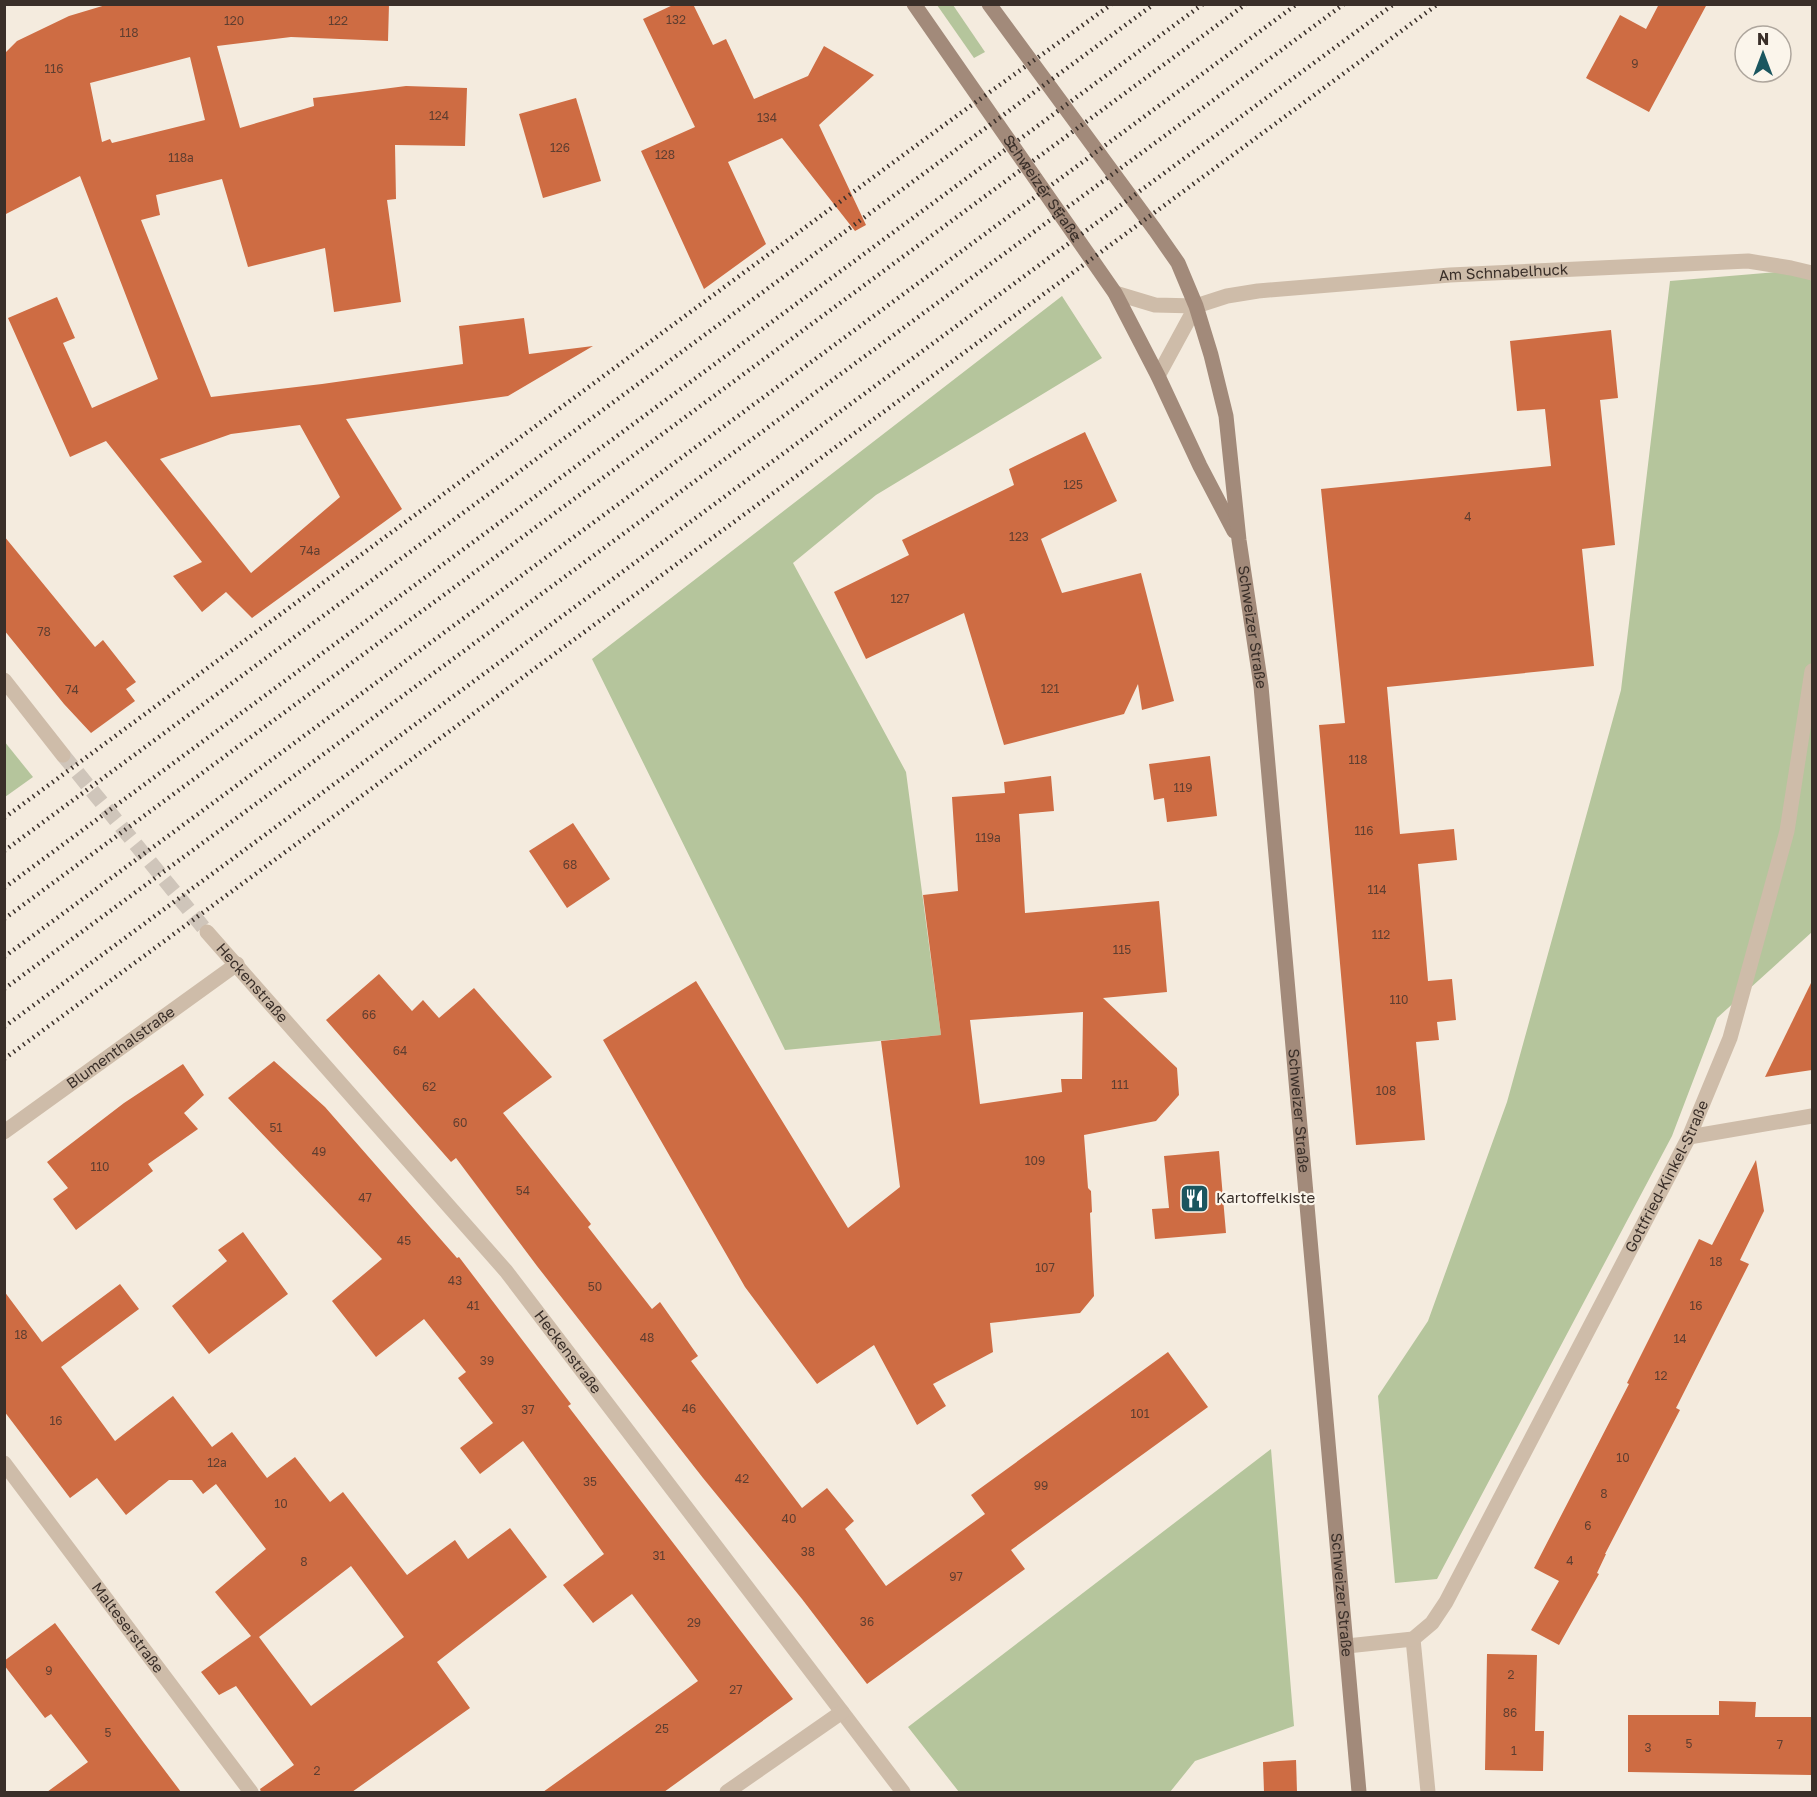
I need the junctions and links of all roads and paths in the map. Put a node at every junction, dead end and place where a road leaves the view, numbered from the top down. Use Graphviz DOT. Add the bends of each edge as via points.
graph roads {
  1 [pos="914,4"];
  2 [pos="989,4"];
  3 [pos="1812,273"];
  4 [pos="1114,293"];
  5 [pos="1196,306"];
  6 [pos="1158,376"];
  7 [pos="1239,540"];
  8 [pos="1812,671"];
  9 [pos="4,680"];
  10 [pos="63,755"];
  11 [pos="207,932"];
  12 [pos="237,964"];
  13 [pos="1812,1116"];
  14 [pos="4,1132"];
  15 [pos="1689,1137"];
  16 [pos="4,1463"];
  17 [pos="1413,1639"];
  18 [pos="1347,1646"];
  19 [pos="842,1712"];
  20 [pos="251,1792"];
  21 [pos="728,1792"];
  22 [pos="903,1792"];
  23 [pos="1359,1792"];
  24 [pos="1428,1792"];
  1 -- 4 [label="main road, Schweizer Straße"];
  2 -- 5 [label="main road, Schweizer Straße" via="1178,263"];
  3 -- 5 [label="street, Am Schnabelhuck" via="1748,261 1450,275 1258,291"];
  4 -- 5 [label="street, Am Schnabelhuck" via="1155,305"];
  4 -- 6 [label="main road, Schweizer Straße"];
  5 -- 6 [label="street"];
  5 -- 7 [label="main road, Schweizer Straße" via="1226,416"];
  6 -- 7 [label="main road, Schweizer Straße"];
  7 -- 18 [label="main road, Schweizer Straße" via="1261,686"];
  8 -- 15 [label="street, Gottfried-Kinkel-Straße" via="1787,831 1730,1038"];
  9 -- 10 [label="street"];
  11 -- 12 [label="street, Heckenstraße"];
  12 -- 14 [label="street, Blumenthalstraße"];
  12 -- 19 [label="street, Heckenstraße" via="506,1271"];
  13 -- 15 [label="street"];
  15 -- 17 [label="street, Gottfried-Kinkel-Straße" via="1446,1602 1432,1623"];
  16 -- 20 [label="street, Malteserstraße"];
  17 -- 18 [label="street"];
  17 -- 24 [label="street"];
  18 -- 23 [label="main road, Schweizer Straße"];
  19 -- 21 [label="street"];
  19 -- 22 [label="street, Heckenstraße"];
}
